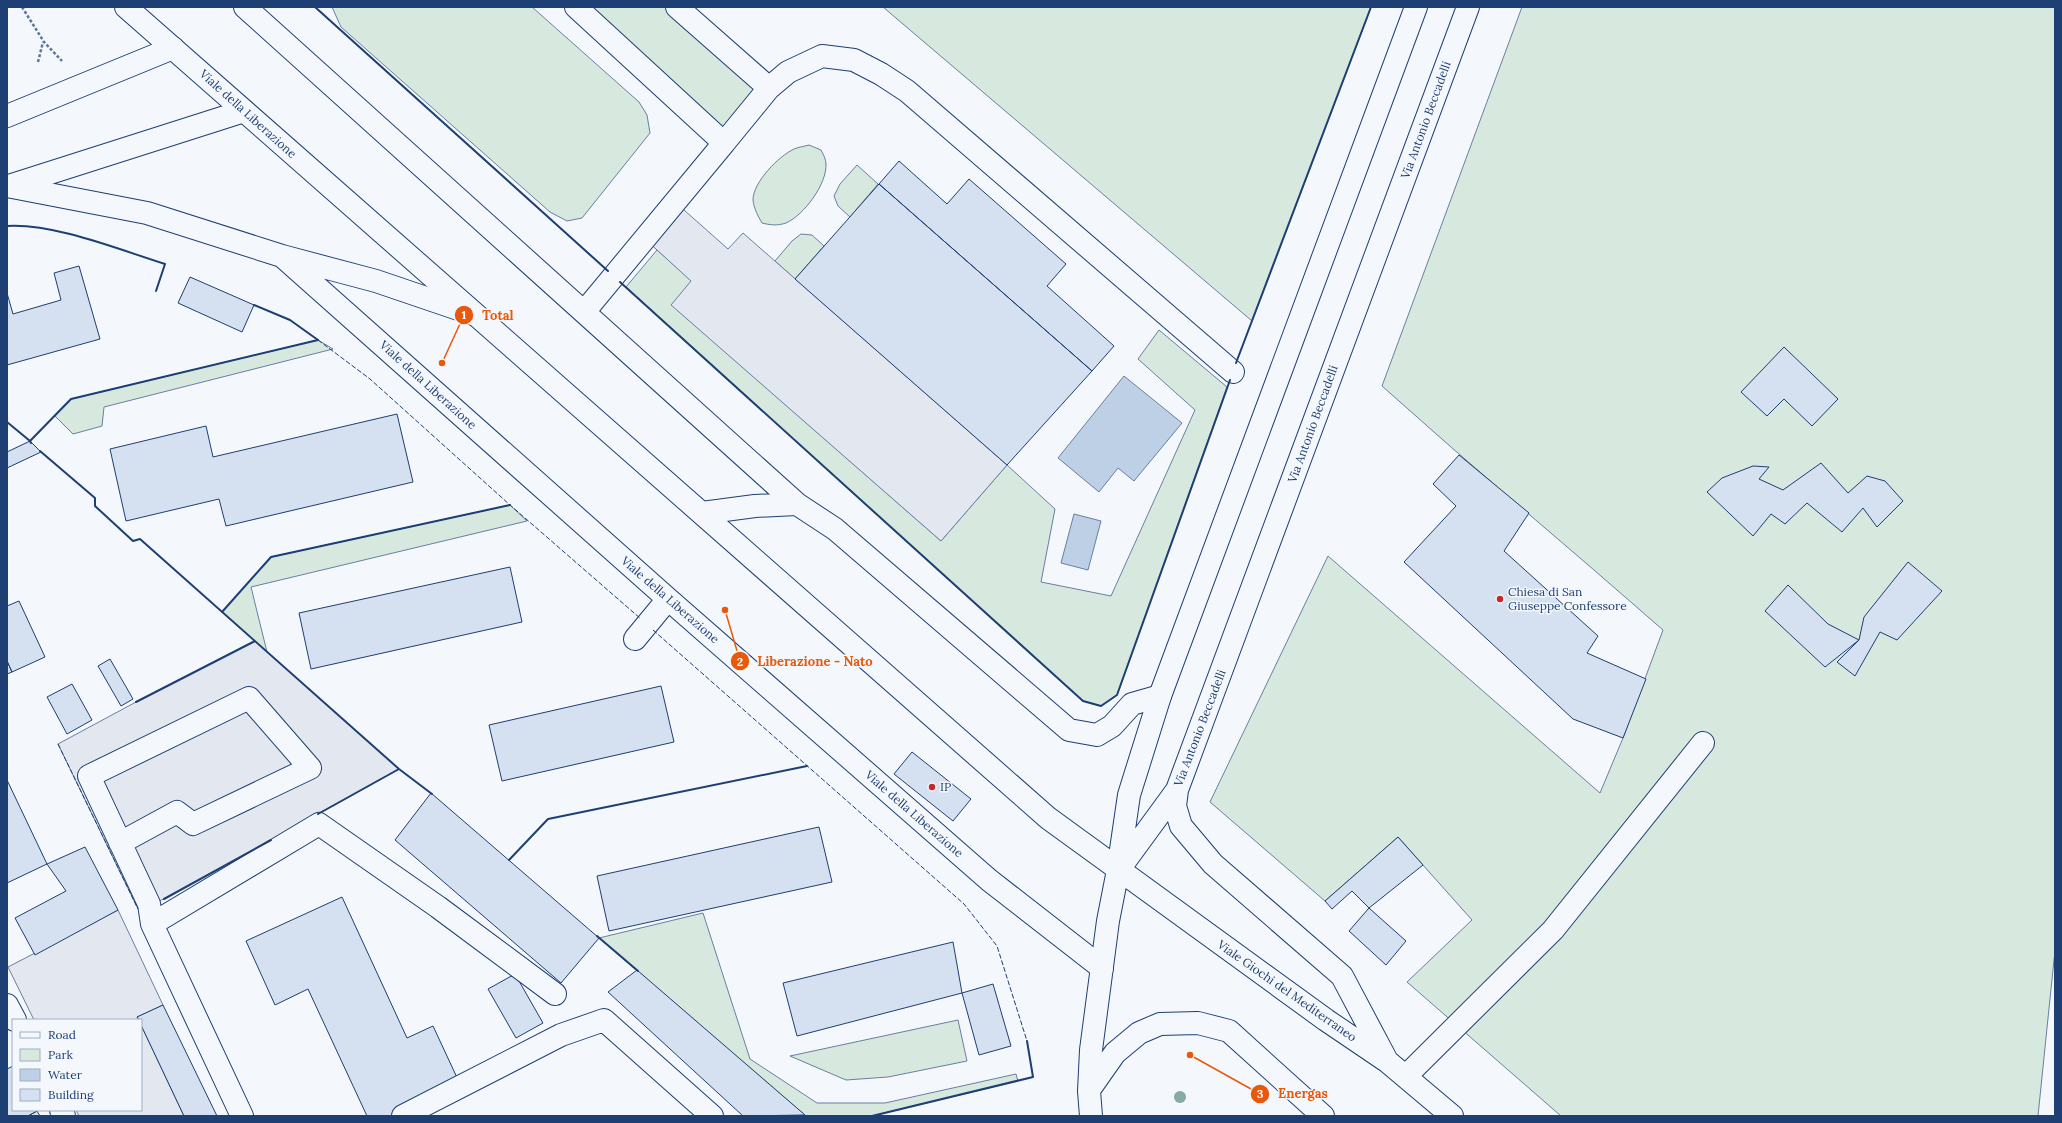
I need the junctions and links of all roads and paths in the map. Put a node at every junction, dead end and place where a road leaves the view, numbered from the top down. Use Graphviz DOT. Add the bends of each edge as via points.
graph roads {
  1 [pos="22,7"];
  2 [pos="126,7"];
  3 [pos="245,7"];
  4 [pos="576,7"];
  5 [pos="677,7"];
  6 [pos="1416,7"];
  7 [pos="1468,7"];
  8 [pos="44,42"];
  9 [pos="173,48"];
  10 [pos="38,62"];
  11 [pos="66,66"];
  12 [pos="769,88"];
  13 [pos="244,111"];
  14 [pos="7,116"];
  15 [pos="724,143"];
  16 [pos="9,186"];
  17 [pos="282,256"];
  18 [pos="584,312"];
  19 [pos="473,314"];
  20 [pos="1233,372"];
  21 [pos="797,504"];
  22 [pos="702,514"];
  23 [pos="668,599"];
  24 [pos="635,639"];
  25 [pos="1160,696"];
  26 [pos="929,713"];
  27 [pos="1703,743"];
  28 [pos="1177,790"];
  29 [pos="120,842"];
  30 [pos="1118,870"];
  31 [pos="152,924"];
  32 [pos="1102,968"];
  33 [pos="555,994"];
  34 [pos="7,1005"];
  35 [pos="14,1019"];
  36 [pos="1388,1062"];
  37 [pos="1406,1076"];
  38 [pos="1089,1091"];
  39 [pos="242,1116"];
  40 [pos="403,1116"];
  41 [pos="712,1116"];
  42 [pos="1091,1116"];
  43 [pos="1323,1116"];
  44 [pos="1452,1116"];
  1 -- 8 [label="path"];
  2 -- 9 [label="main road, Viale della Liberazione"];
  3 -- 18 [label="main road"];
  4 -- 15 [label="main road"];
  5 -- 12 [label="main road"];
  6 -- 25 [label="main road"];
  7 -- 28 [label="main road, Via Antonio Beccadelli"];
  8 -- 10 [label="path"];
  8 -- 11 [label="path"];
  9 -- 13 [label="main road, Viale della Liberazione"];
  9 -- 14 [label="main road"];
  12 -- 15 [label="main road"];
  12 -- 20 [label="main road" via="788,72 822,56 854,60 881,74 907,91"];
  13 -- 16 [label="main road"];
  13 -- 19 [label="main road, Viale della Liberazione"];
  15 -- 18 [label="main road"];
  16 -- 17 [label="main road" via="147,213"];
  17 -- 19 [label="main road" via="376,280"];
  17 -- 23 [label="main road, Viale della Liberazione"];
  18 -- 21 [label="main road"];
  19 -- 22 [label="main road, Viale della Liberazione"];
  21 -- 22 [label="main road" via="755,506"];
  21 -- 25 [label="main road" via="836,529 1069,730 1097,735 1112,726 1132,704"];
  22 -- 26 [label="main road, Viale della Liberazione"];
  23 -- 24 [label="main road"];
  23 -- 32 [label="main road, Viale della Liberazione" via="989,880"];
  25 -- 30 [label="main road" via="1132,783"];
  26 -- 30 [label="main road, Viale Giochi del Mediterraneo" via="1048,818"];
  27 -- 37 [label="main road" via="1553,930"];
  28 -- 30 [label="main road, Via Antonio Beccadelli"];
  28 -- 36 [label="main road" via="1175,806 1181,826 1213,864 1342,976"];
  29 -- 29 [label="main road" via="89,776 249,698 310,768 192,824 177,812"];
  29 -- 31 [label="main road" via="149,904"];
  30 -- 32 [label="main road"];
  30 -- 36 [label="main road, Viale Giochi del Mediterraneo"];
  31 -- 33 [label="main road" via="319,824 438,907"];
  31 -- 39 [label="main road"];
  32 -- 38 [label="main road" via="1091,1050"];
  34 -- 35 [label="main road"];
  36 -- 37 [label="main road, Viale Giochi del Mediterraneo"];
  37 -- 44 [label="main road, Viale Giochi del Mediterraneo"];
  38 -- 42 [label="main road"];
  38 -- 43 [label="main road" via="1115,1053 1139,1033 1160,1024 1198,1023 1229,1031"];
  40 -- 41 [label="main road" via="561,1035 604,1020"];
}
